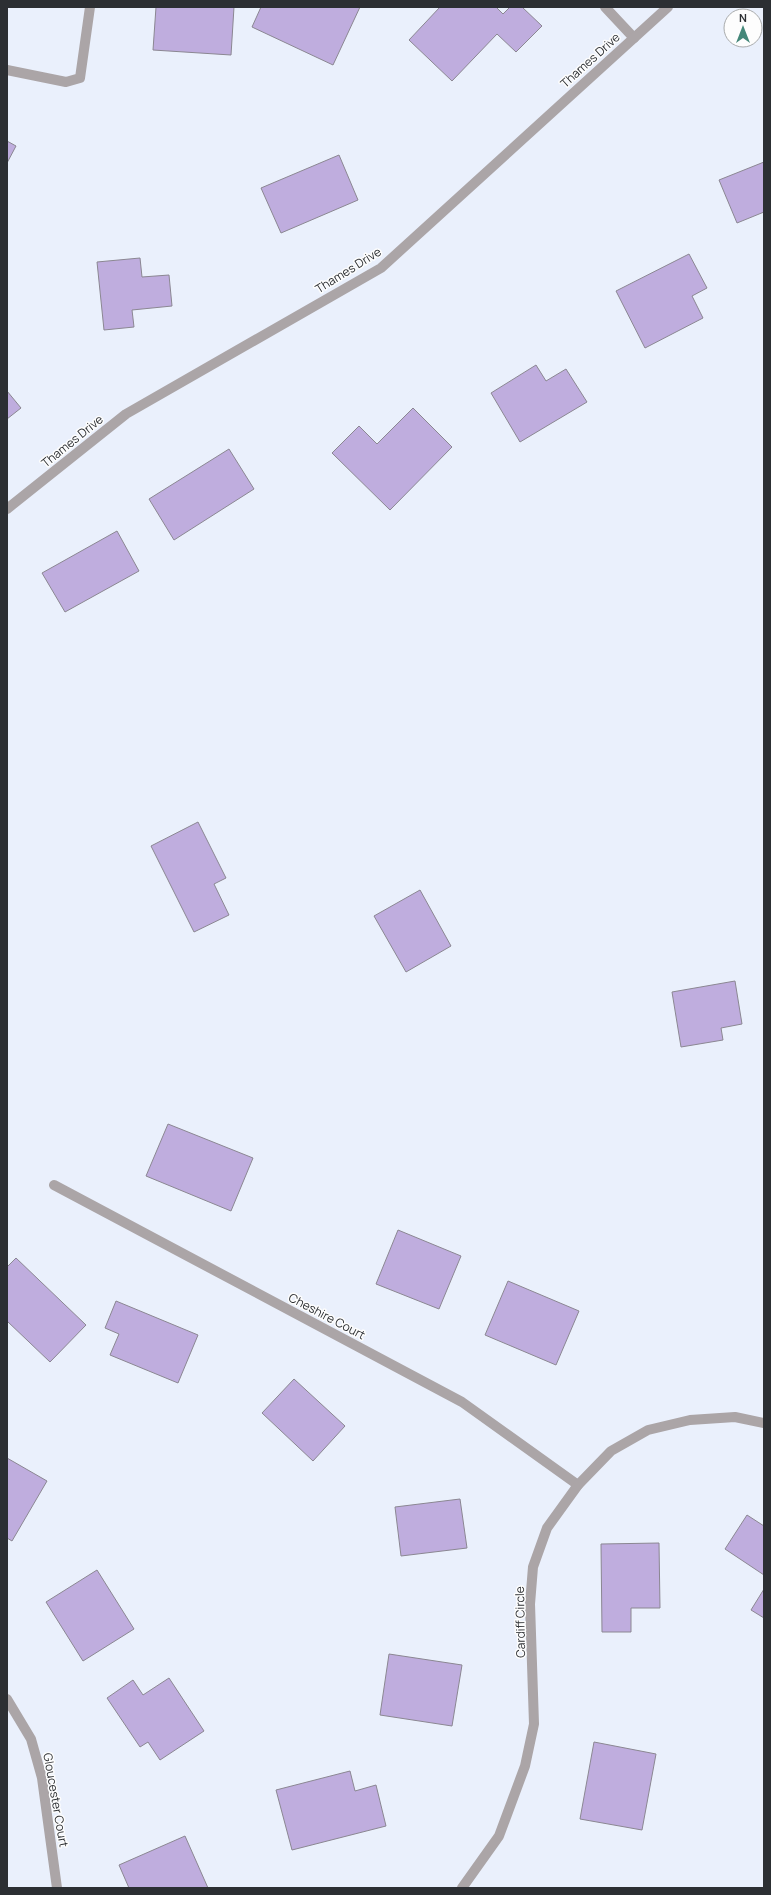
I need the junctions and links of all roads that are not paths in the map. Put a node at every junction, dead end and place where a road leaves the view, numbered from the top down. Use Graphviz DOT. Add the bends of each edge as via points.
graph roads {
  1 [pos="90,7"];
  2 [pos="605,7"];
  3 [pos="668,7"];
  4 [pos="634,38"];
  5 [pos="7,70"];
  6 [pos="7,509"];
  7 [pos="54,1185"];
  8 [pos="764,1423"];
  9 [pos="578,1485"];
  10 [pos="7,1699"];
  11 [pos="57,1888"];
  12 [pos="462,1888"];
  1 -- 5 [label="street" via="80,78 66,82"];
  2 -- 4 [label="street"];
  3 -- 4 [label="street, Thames Drive"];
  4 -- 6 [label="street, Thames Drive" via="381,268 126,414"];
  7 -- 9 [label="street, Cheshire Court" via="462,1402"];
  8 -- 9 [label="street, Cardiff Circle" via="735,1418 690,1420 648,1430 611,1451"];
  9 -- 12 [label="street, Cardiff Circle" via="547,1528 533,1567 530,1604 534,1724 525,1766 499,1836"];
  10 -- 11 [label="street, Gloucester Court" via="31,1739 42,1778"];
}
